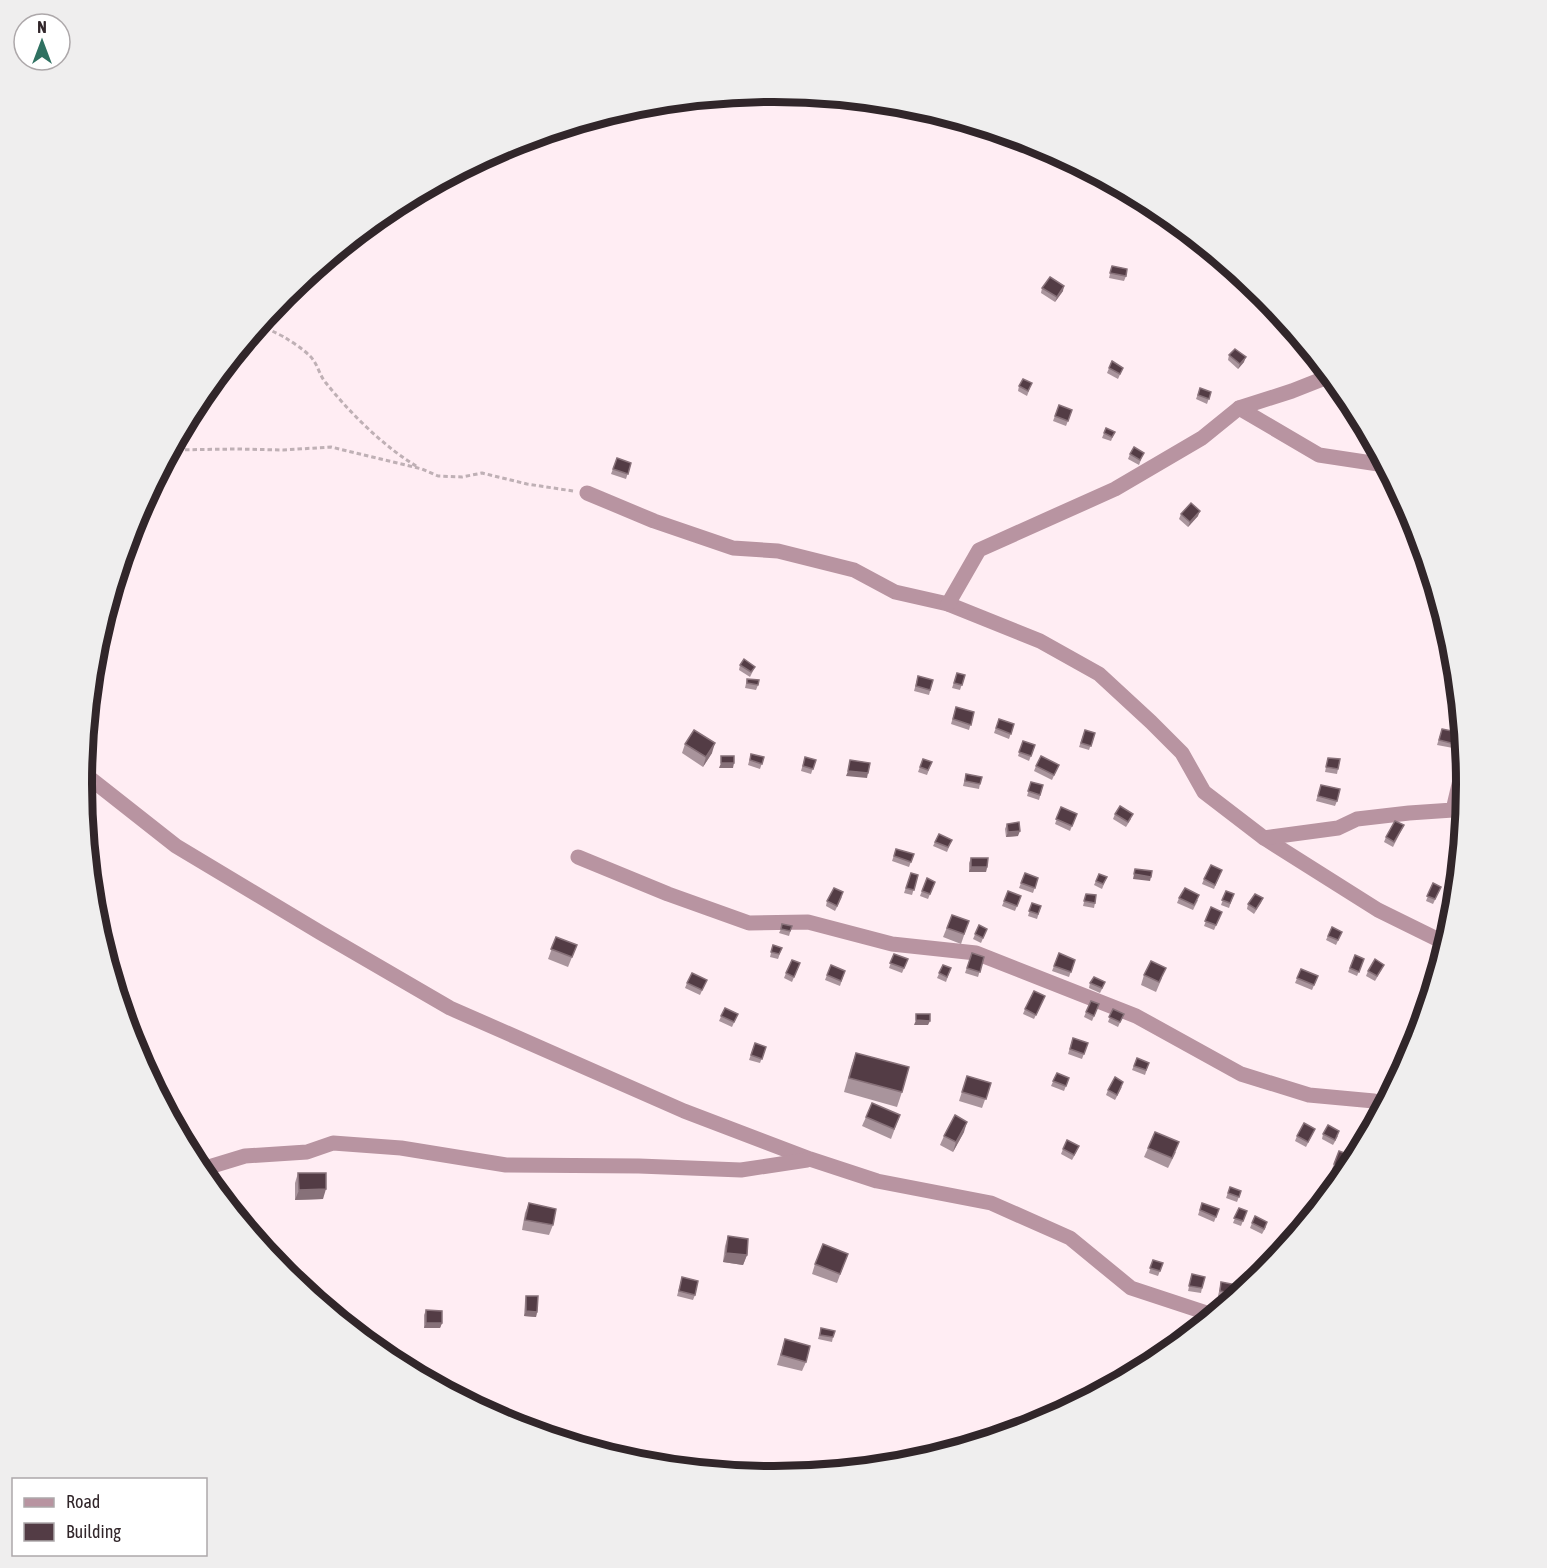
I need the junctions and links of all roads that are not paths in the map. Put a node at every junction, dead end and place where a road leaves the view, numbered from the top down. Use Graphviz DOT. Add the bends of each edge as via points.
graph roads {
  1 [pos="1322,379"];
  2 [pos="1239,408"];
  3 [pos="1375,464"];
  4 [pos="586,494"];
  5 [pos="948,604"];
  6 [pos="92,780"];
  7 [pos="1455,800"];
  8 [pos="1264,838"];
  9 [pos="578,857"];
  10 [pos="1437,939"];
  11 [pos="1376,1102"];
  12 [pos="810,1159"];
  13 [pos="209,1167"];
  14 [pos="1205,1312"];
  1 -- 2 [label="street"];
  2 -- 3 [label="street" via="1320,455"];
  2 -- 5 [label="street" via="1202,438 1115,489 979,550"];
  4 -- 5 [label="street" via="733,548 778,551 854,570 895,592"];
  5 -- 8 [label="street" via="1040,641 1099,674 1182,753 1204,792"];
  6 -- 12 [label="street" via="176,846 450,1008 684,1111"];
  7 -- 8 [label="street" via="1453,810 1357,819 1338,828"];
  8 -- 10 [label="street" via="1378,910"];
  9 -- 11 [label="street" via="749,924 808,922 892,944 976,953 1136,1016 1241,1074 1309,1095"];
  12 -- 13 [label="street" via="741,1170 506,1165 401,1148 333,1143 307,1152 245,1156"];
  12 -- 14 [label="street" via="877,1181 991,1203 1070,1238 1131,1288"];
}
